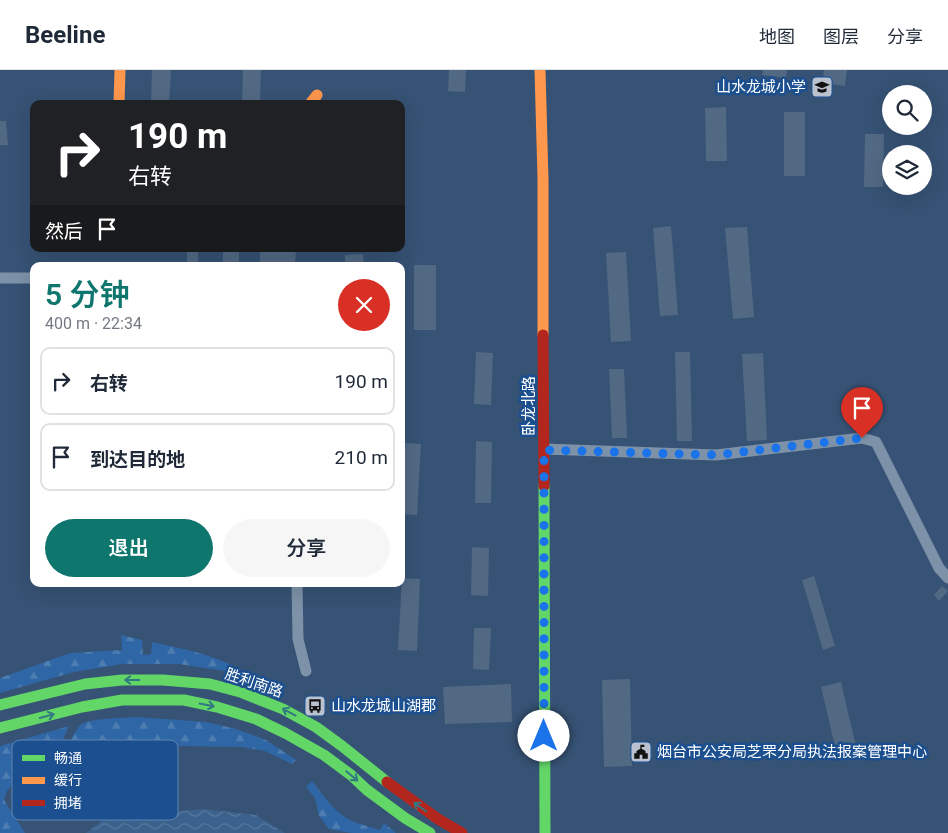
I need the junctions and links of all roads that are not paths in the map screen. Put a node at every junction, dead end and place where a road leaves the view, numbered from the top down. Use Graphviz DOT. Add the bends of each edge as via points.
graph roads {
  1 [pos="120,70"];
  2 [pos="540,70"];
  3 [pos="119,100"];
  4 [pos="0,278"];
  5 [pos="30,278"];
  6 [pos="544,450"];
  7 [pos="948,578"];
  8 [pos="297,587"];
  9 [pos="306,671"];
  10 [pos="0,705"];
  11 [pos="0,728"];
  12 [pos="430,833"];
  13 [pos="462,833"];
  14 [pos="545,833"];
  1 -- 3 [label="main road"];
  2 -- 6 [label="main road, 卧龙北路"];
  4 -- 5 [label="street"];
  6 -- 7 [label="street" via="716,455 862,438 876,442"];
  6 -- 14 [label="main road, 卧龙北路"];
  8 -- 9 [label="street" via="298,639"];
  13 -- 10 [label="main road, 胜利南路, one-way" via="391,786 316,727 283,709 240,692 187,681 122,680 85,684"];
  11 -- 12 [label="main road, one-way" via="122,700 184,700 217,707 256,719 324,755 367,790"];
}
